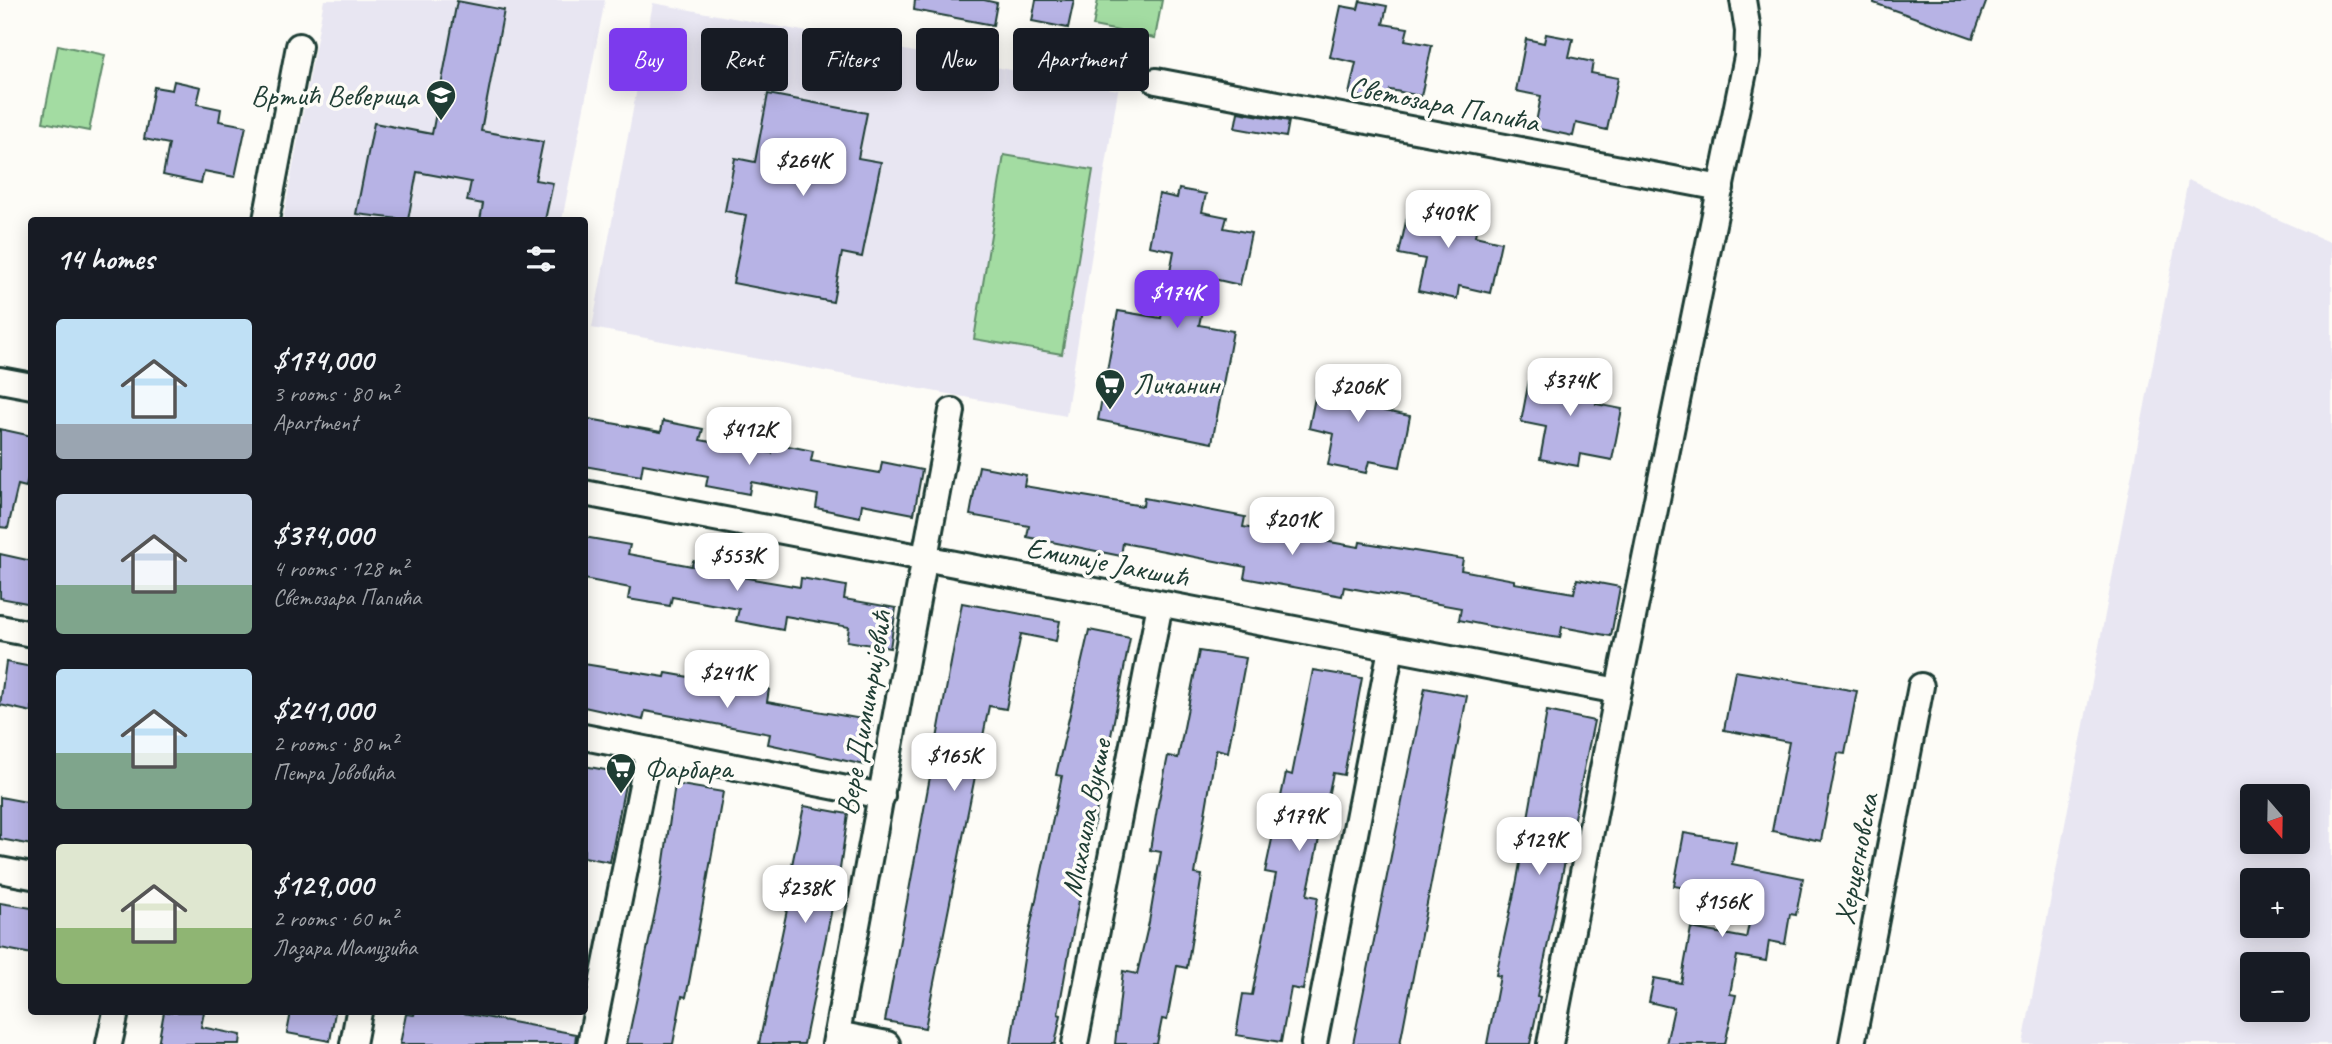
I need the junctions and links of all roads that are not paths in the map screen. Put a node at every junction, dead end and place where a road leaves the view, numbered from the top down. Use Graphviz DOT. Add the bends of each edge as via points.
graph roads {
  1 [pos="1743,0"];
  2 [pos="299,46"];
  3 [pos="1156,81"];
  4 [pos="1721,188"];
  5 [pos="267,217"];
  6 [pos="0,380"];
  7 [pos="28,385"];
  8 [pos="953,411"];
  9 [pos="588,493"];
  10 [pos="924,558"];
  11 [pos="1160,604"];
  12 [pos="0,628"];
  13 [pos="28,633"];
  14 [pos="1391,649"];
  15 [pos="1921,687"];
  16 [pos="1618,691"];
  17 [pos="588,738"];
  18 [pos="649,750"];
  19 [pos="882,796"];
  20 [pos="0,870"];
  21 [pos="28,875"];
  22 [pos="115,1015"];
  23 [pos="358,1015"];
  24 [pos="836,1039"];
  25 [pos="109,1044"];
  26 [pos="353,1044"];
  27 [pos="590,1044"];
  28 [pos="887,1044"];
  29 [pos="1075,1044"];
  30 [pos="1314,1044"];
  31 [pos="1550,1044"];
  32 [pos="1853,1044"];
  1 -- 4 [label="street" via="1747,57"];
  2 -- 5 [label="street"];
  3 -- 4 [label="street, Светозара Папића"];
  4 -- 16 [label="street"];
  6 -- 7 [label="street"];
  8 -- 10 [label="street, Вере Димитријевић"];
  9 -- 10 [label="street, Емилије Јакшић"];
  10 -- 11 [label="street, Емилије Јакшић"];
  10 -- 19 [label="street, Вере Димитријевић"];
  11 -- 14 [label="street, Емилије Јакшић"];
  11 -- 29 [label="street, Михаила Вукше"];
  12 -- 13 [label="street"];
  14 -- 16 [label="street, Емилије Јакшић"];
  14 -- 30 [label="street"];
  15 -- 32 [label="street, Херцегновска"];
  16 -- 31 [label="street"];
  17 -- 18 [label="street"];
  18 -- 19 [label="street"];
  18 -- 27 [label="street"];
  19 -- 24 [label="street, Вере Димитријевић"];
  20 -- 21 [label="street"];
  22 -- 25 [label="street"];
  23 -- 26 [label="street"];
  24 -- 28 [label="street"];
}
